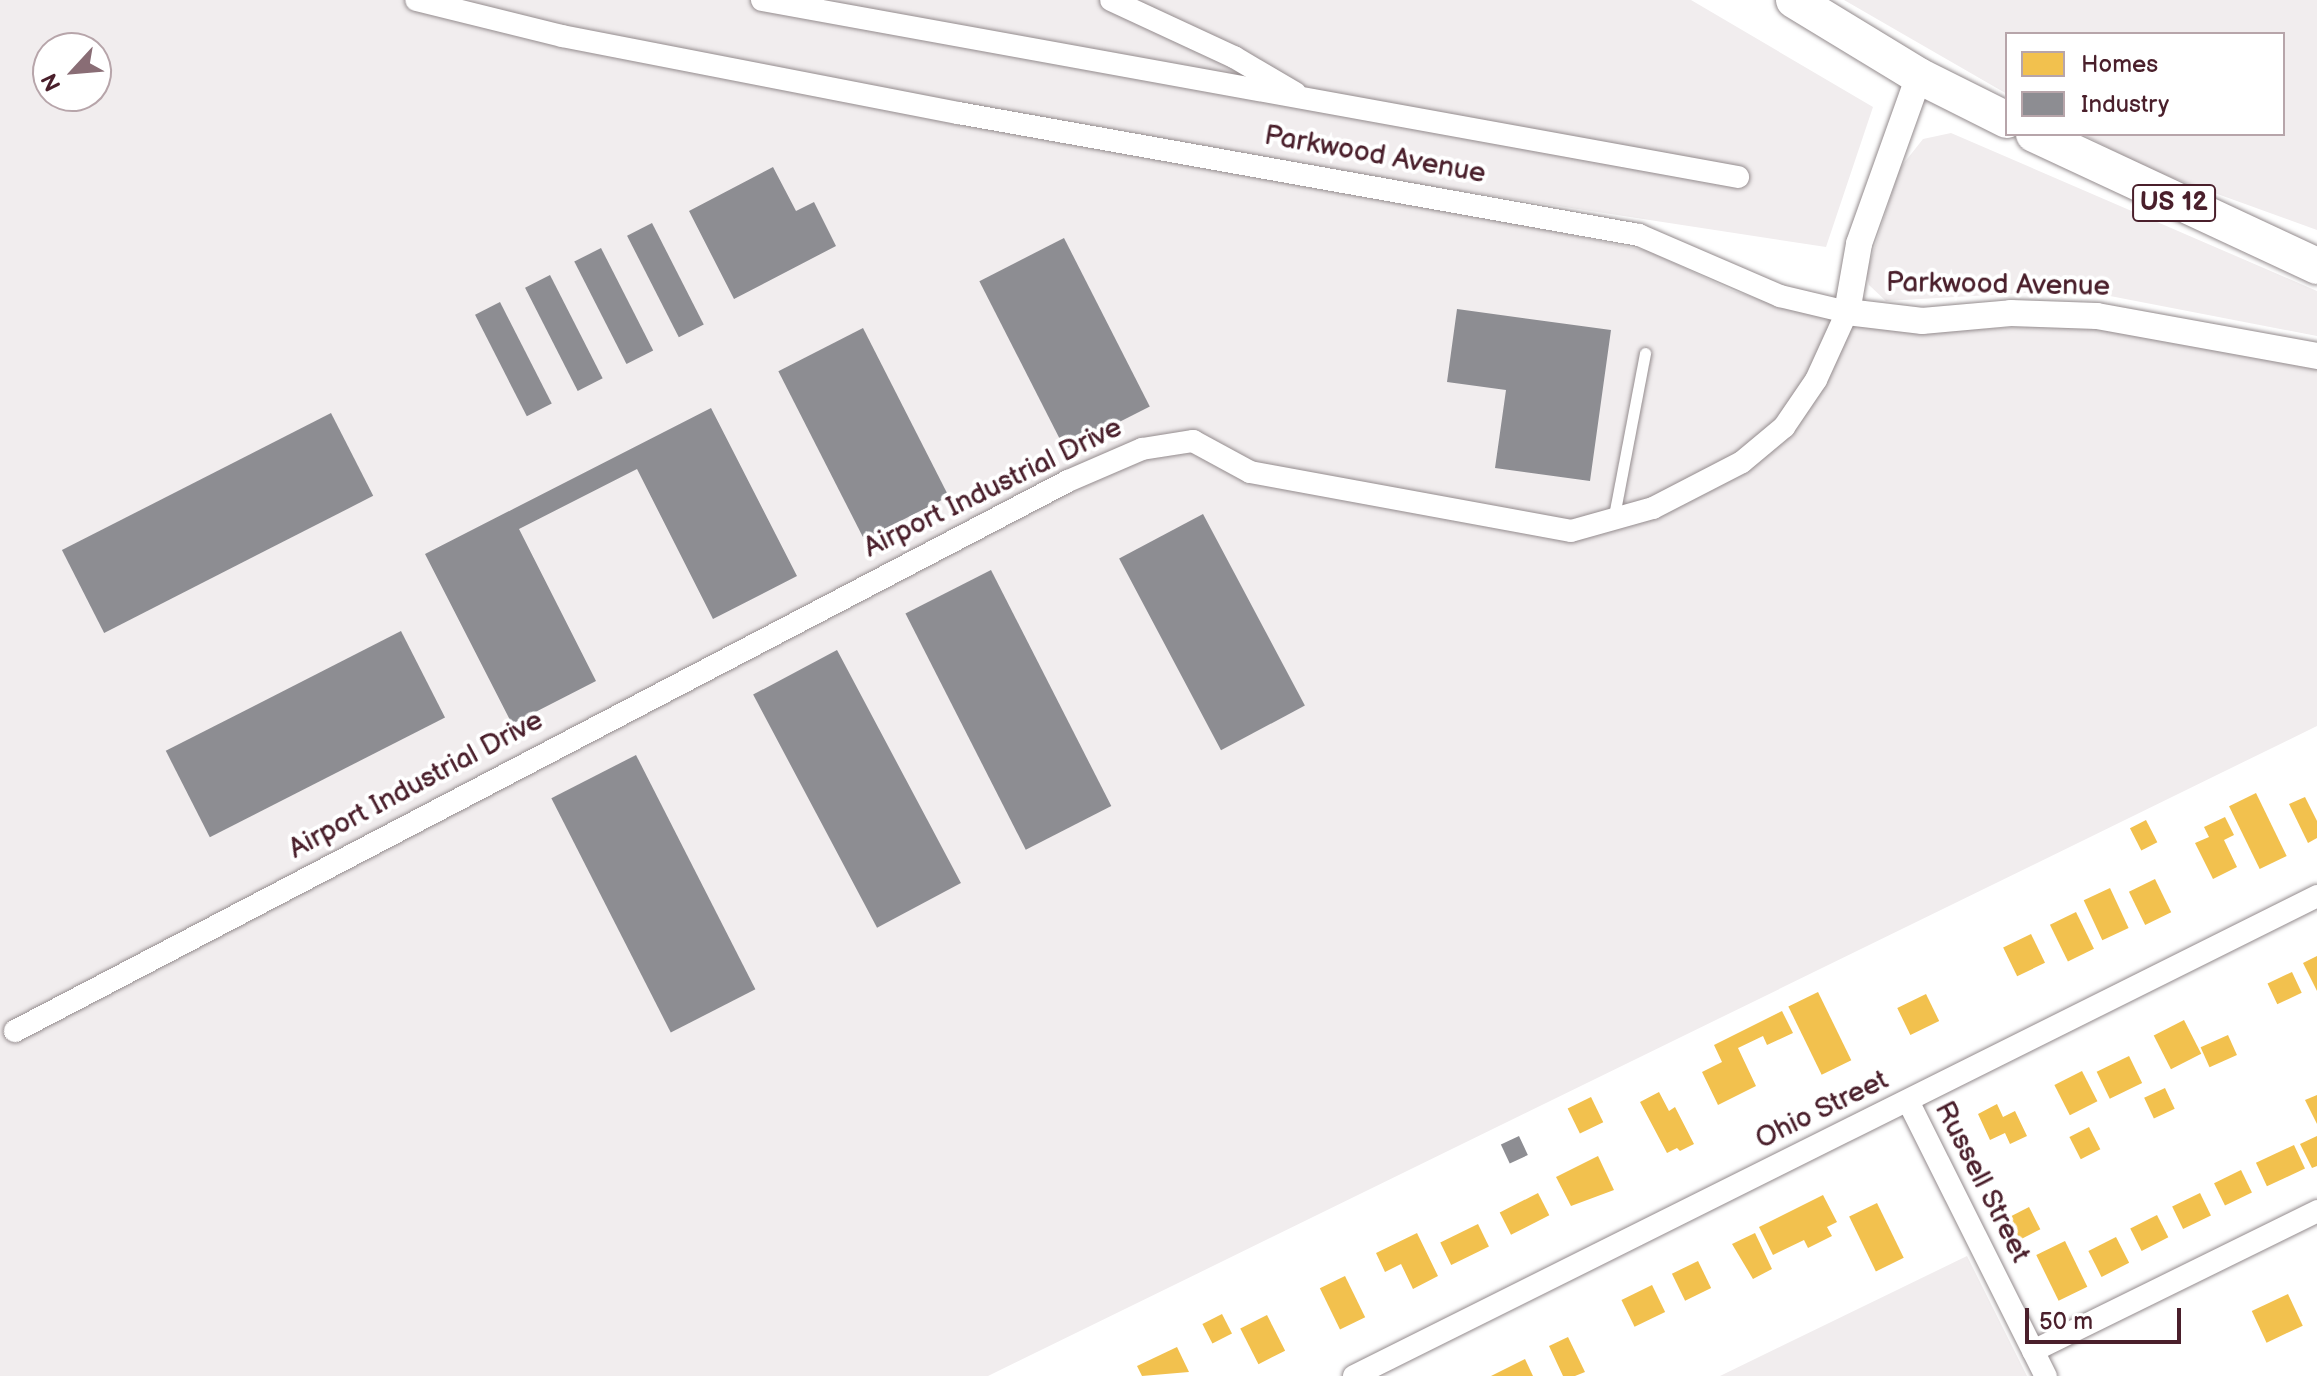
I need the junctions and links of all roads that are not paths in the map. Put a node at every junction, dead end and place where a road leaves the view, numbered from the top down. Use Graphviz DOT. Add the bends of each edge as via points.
graph roads {
  1 [pos="416,0"];
  2 [pos="762,0"];
  3 [pos="1111,0"];
  4 [pos="1794,0"];
  5 [pos="1919,76"];
  6 [pos="1307,100"];
  7 [pos="2005,119"];
  8 [pos="2038,136"];
  9 [pos="1738,177"];
  10 [pos="2317,266"];
  11 [pos="1847,312"];
  12 [pos="1645,353"];
  13 [pos="2317,356"];
  14 [pos="1613,522"];
  15 [pos="2317,896"];
  16 [pos="15,1031"];
  17 [pos="1908,1101"];
  18 [pos="2317,1211"];
  19 [pos="2033,1351"];
  20 [pos="1354,1376"];
  21 [pos="2046,1376"];
  1 -- 11 [label="street, Parkwood Avenue" via="562,36 943,110 1639,235 1780,296"];
  2 -- 6 [label="street"];
  3 -- 6 [label="street" via="1234,57"];
  4 -- 5 [label="highway"];
  5 -- 7 [label="highway"];
  5 -- 11 [label="street, Airport Industrial Drive" via="1859,244"];
  6 -- 9 [label="street"];
  8 -- 10 [label="highway, US 12 / US 12"];
  11 -- 13 [label="street, Parkwood Avenue" via="1922,321 2011,313 2097,316"];
  11 -- 14 [label="street, Airport Industrial Drive" via="1816,380 1784,427 1742,462 1700,486"];
  12 -- 14 [label="lane"];
  14 -- 16 [label="street, Airport Industrial Drive" via="1571,531 1250,472 1193,441 1142,449 1068,481"];
  15 -- 17 [label="street, Ohio Street"];
  17 -- 19 [label="street, Russell Street"];
  17 -- 20 [label="street, Ohio Street"];
  18 -- 19 [label="street"];
  19 -- 21 [label="street, Russell Street"];
}
